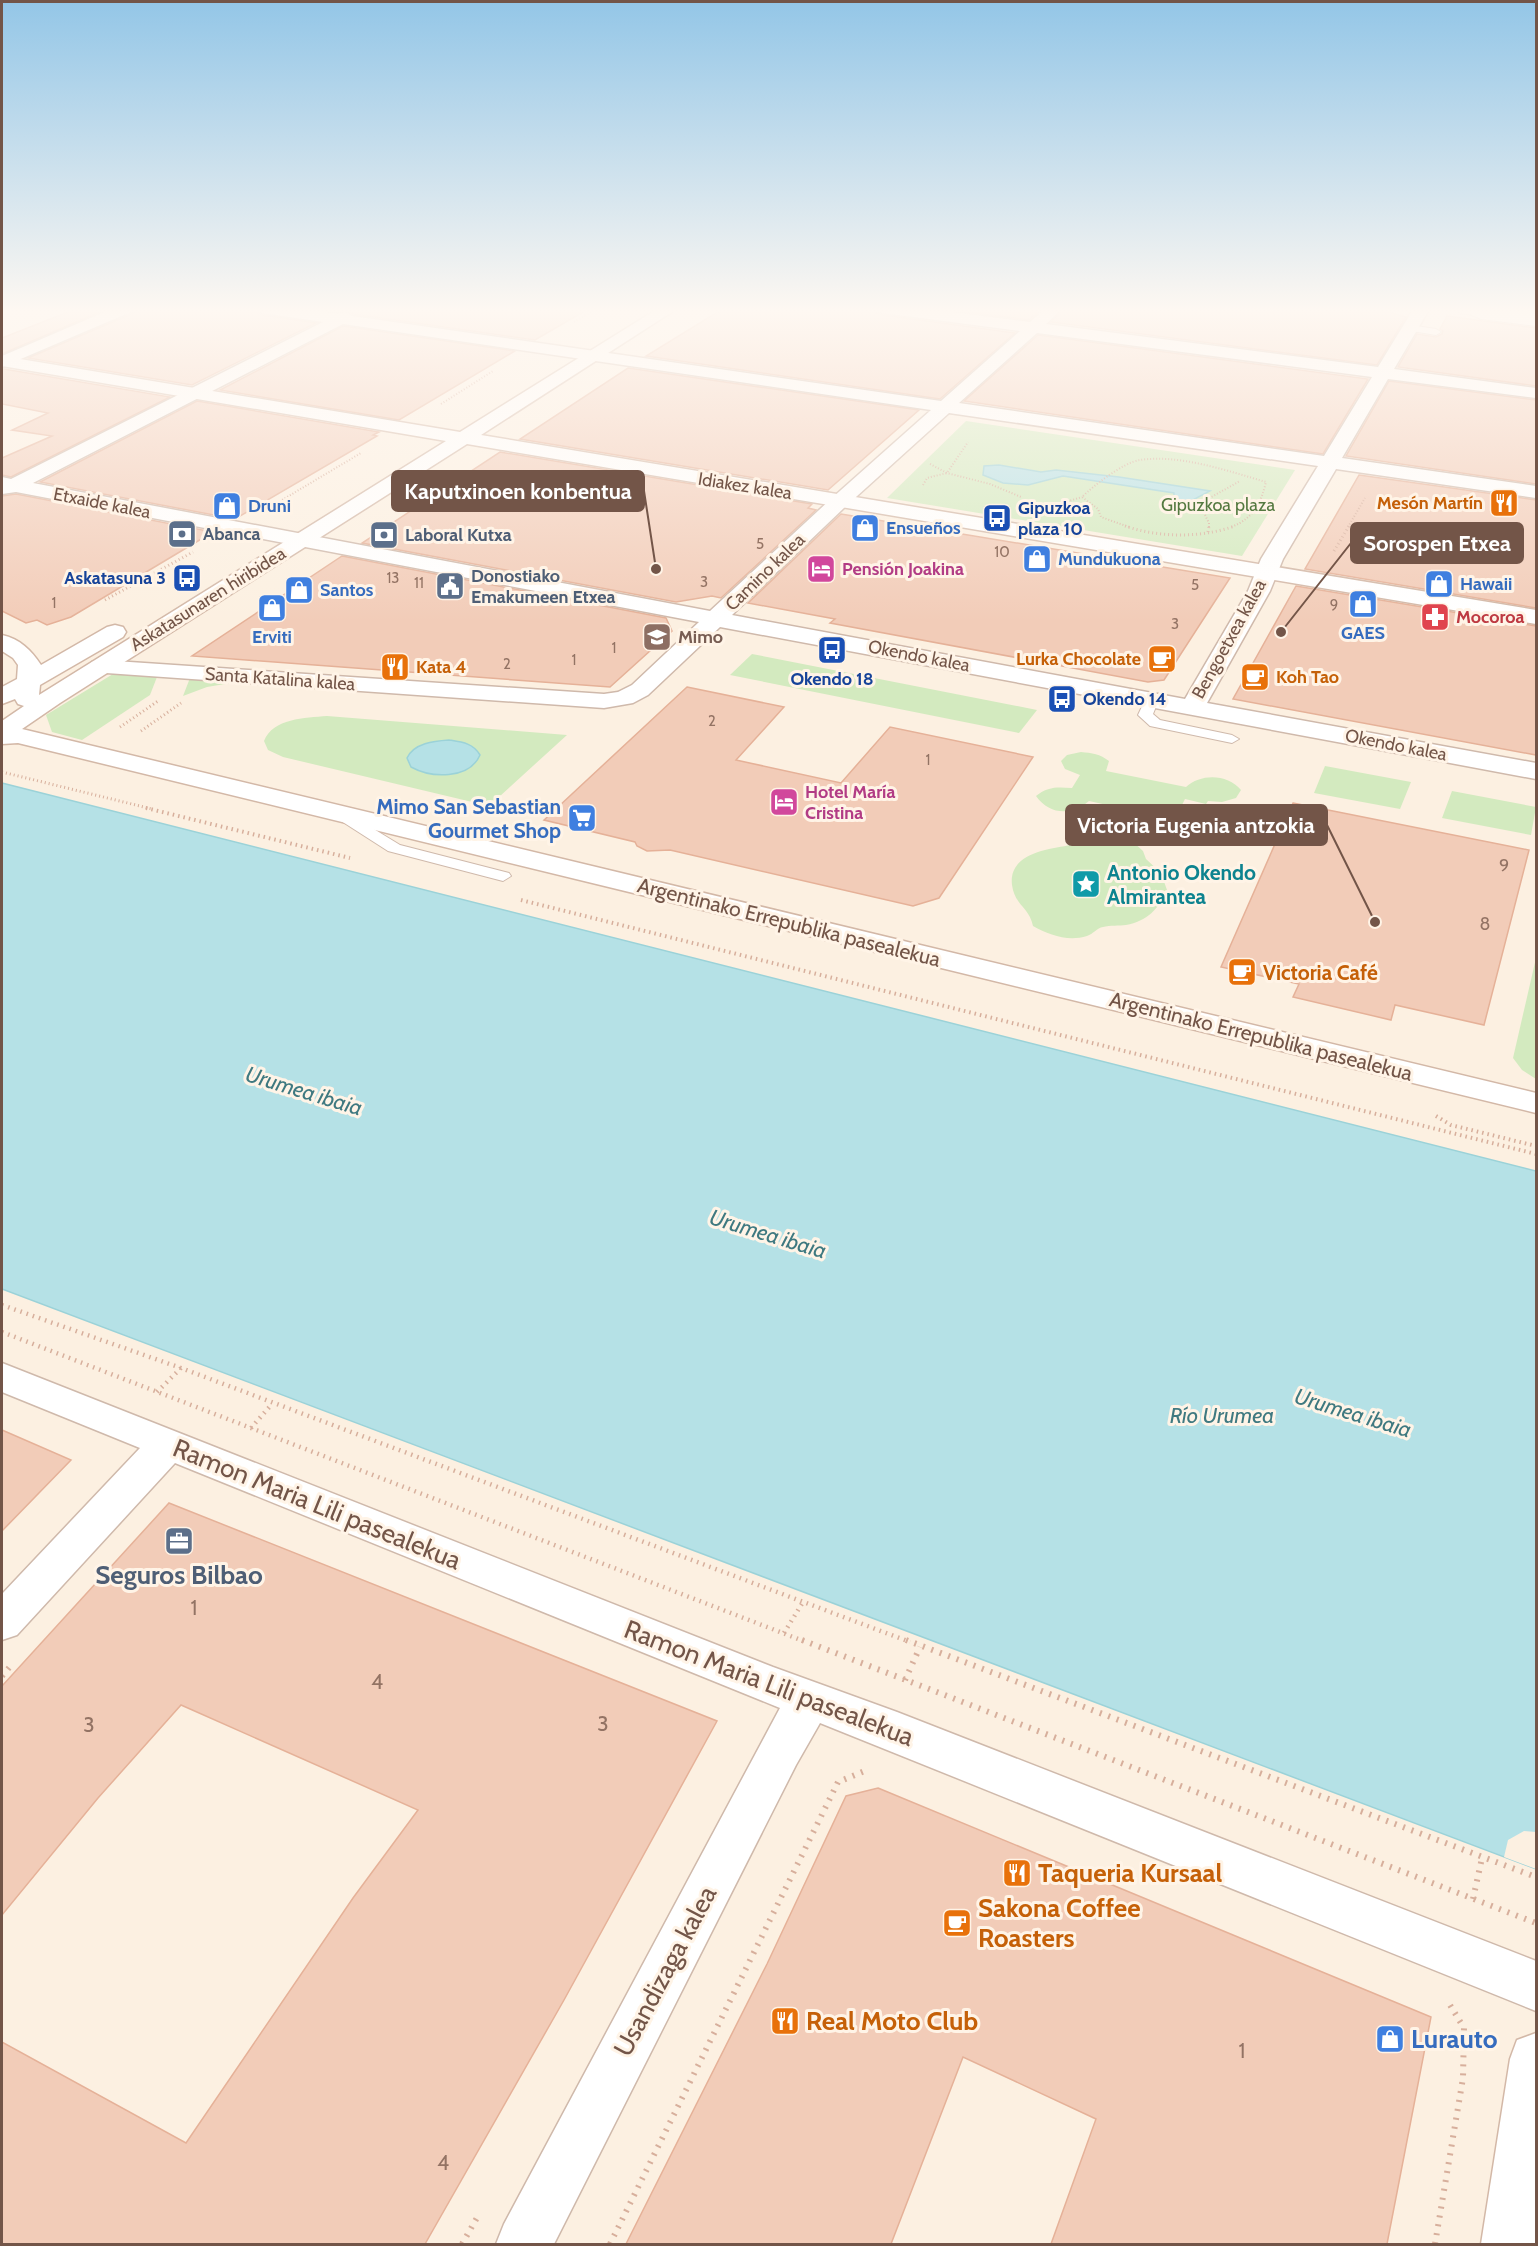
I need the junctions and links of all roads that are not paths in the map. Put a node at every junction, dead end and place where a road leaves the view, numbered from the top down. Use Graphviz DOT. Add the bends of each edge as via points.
graph roads {
  1 [pos="153,413"];
  2 [pos="311,413"];
  3 [pos="472,413"];
  4 [pos="503,413"];
  5 [pos="938,413"];
  6 [pos="984,413"];
  7 [pos="1359,413"];
  8 [pos="437,434"];
  9 [pos="462,439"];
  10 [pos="1328,464"];
  11 [pos="5,487"];
  12 [pos="1536,492"];
  13 [pos="839,502"];
  14 [pos="273,535"];
  15 [pos="301,540"];
  16 [pos="1267,571"];
  17 [pos="176,595"];
  18 [pos="1536,617"];
  19 [pos="135,619"];
  20 [pos="716,619"];
  21 [pos="9,646"];
  22 [pos="101,657"];
  23 [pos="29,681"];
  24 [pos="2,697"];
  25 [pos="1152,699"];
  26 [pos="604,701"];
  27 [pos="1192,707"];
  28 [pos="26,716"];
  29 [pos="2,732"];
  30 [pos="2,737"];
  31 [pos="1232,739"];
  32 [pos="41,742"];
  33 [pos="1536,771"];
  34 [pos="341,814"];
  35 [pos="503,876"];
  36 [pos="1536,1103"];
  37 [pos="2,1377"];
  38 [pos="166,1445"];
  39 [pos="9,1640"];
  40 [pos="810,1700"];
  41 [pos="1536,1986"];
  42 [pos="1536,2059"];
  43 [pos="524,2244"];
  44 [pos="1509,2244"];
  1 -- 11 [label="street"];
  2 -- 8 [label="street, Idiakez kalea"];
  3 -- 8 [label="street, Askatasunaren hiribidea"];
  4 -- 9 [label="street, Askatasunaren hiribidea"];
  5 -- 13 [label="street"];
  6 -- 10 [label="street"];
  7 -- 10 [label="street"];
  8 -- 9 [label="street, Idiakez kalea"];
  8 -- 14 [label="street, Askatasunaren hiribidea"];
  9 -- 13 [label="street, Idiakez kalea"];
  9 -- 15 [label="street, Askatasunaren hiribidea"];
  10 -- 12 [label="street"];
  10 -- 16 [label="street"];
  11 -- 14 [label="street, Etxaide kalea"];
  13 -- 16 [label="street"];
  13 -- 20 [label="street, Camino kalea"];
  14 -- 15 [label="street, Askatasunaren hiribidea"];
  14 -- 17 [label="street, Askatasunaren hiribidea"];
  15 -- 20 [label="street, Okendo kalea"];
  15 -- 22 [label="street, Askatasunaren hiribidea"];
  16 -- 18 [label="street"];
  16 -- 27 [label="street, Bengoetxea kalea"];
  19 -- 22 [label="street, Askatasunaren hiribidea"];
  20 -- 25 [label="street, Okendo kalea"];
  20 -- 26 [label="street, Camino kalea" via="640,690"];
  21 -- 23 [label="street" via="30,664"];
  22 -- 23 [label="street"];
  22 -- 26 [label="street, Santa Katalina kalea"];
  22 -- 28 [label="street"];
  23 -- 24 [label="street"];
  23 -- 28 [label="street"];
  25 -- 27 [label="street, Okendo kalea"];
  25 -- 31 [label="lane" via="1145,715 1155,723"];
  27 -- 33 [label="street, Okendo kalea"];
  28 -- 29 [label="street"];
  28 -- 32 [label="street" via="29,732"];
  30 -- 32 [label="street, Argentinako Errepublika pasealekua" via="18,736"];
  32 -- 34 [label="street, Argentinako Errepublika pasealekua"];
  34 -- 35 [label="lane" via="394,848"];
  34 -- 36 [label="street, Argentinako Errepublika pasealekua"];
  37 -- 38 [label="street, Ramon Maria Lili pasealekua"];
  38 -- 39 [label="street"];
  38 -- 40 [label="street, Ramon Maria Lili pasealekua"];
  40 -- 41 [label="street, Ramon Maria Lili pasealekua"];
  40 -- 43 [label="street, Usandizaga kalea"];
  42 -- 44 [label="street"];
}
